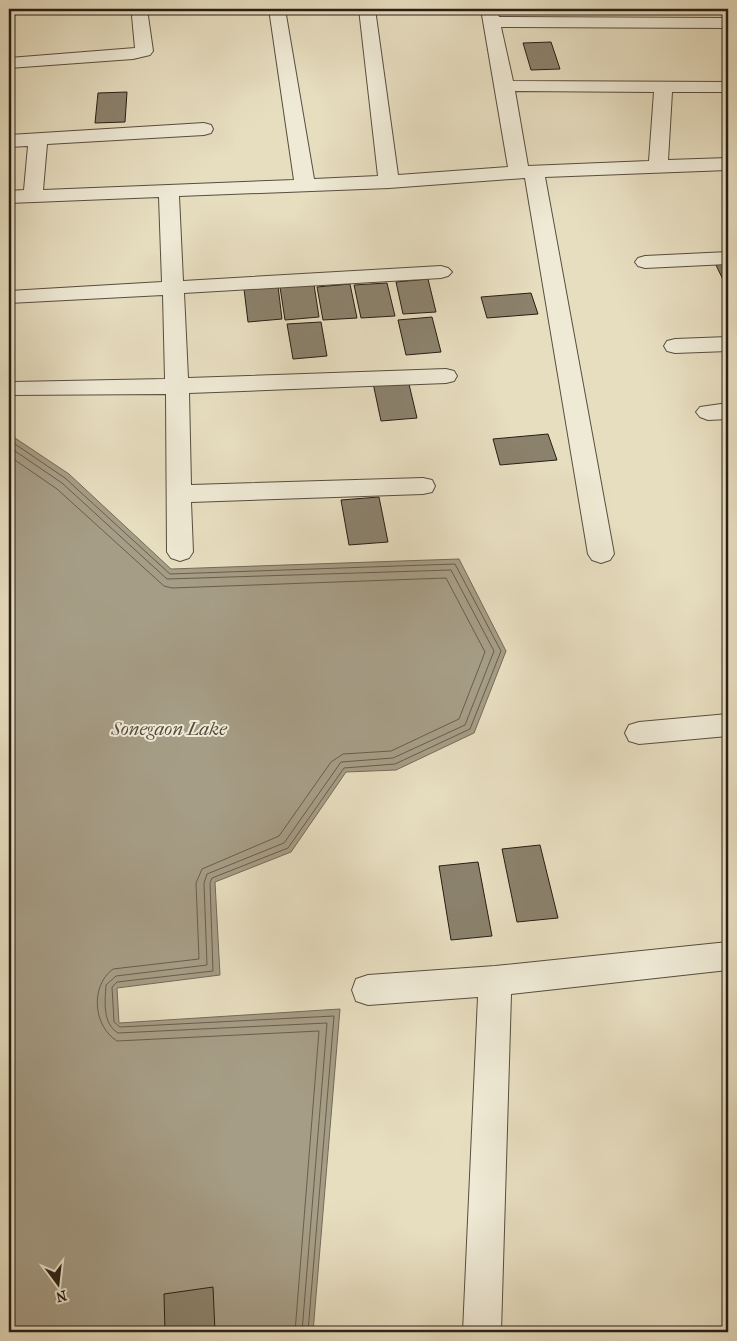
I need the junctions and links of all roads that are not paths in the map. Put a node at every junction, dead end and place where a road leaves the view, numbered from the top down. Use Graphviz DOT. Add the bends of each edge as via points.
graph roads {
  1 [pos="276,9"];
  2 [pos="367,9"];
  3 [pos="491,15"];
  4 [pos="140,16"];
  5 [pos="728,23"];
  6 [pos="9,63"];
  7 [pos="506,86"];
  8 [pos="663,87"];
  9 [pos="728,87"];
  10 [pos="204,129"];
  11 [pos="38,139"];
  12 [pos="9,140"];
  13 [pos="728,164"];
  14 [pos="658,168"];
  15 [pos="526,172"];
  16 [pos="389,182"];
  17 [pos="305,186"];
  18 [pos="169,191"];
  19 [pos="9,196"];
  20 [pos="33,196"];
  21 [pos="728,258"];
  22 [pos="645,262"];
  23 [pos="441,272"];
  24 [pos="173,287"];
  25 [pos="9,297"];
  26 [pos="728,344"];
  27 [pos="675,346"];
  28 [pos="446,376"];
  29 [pos="177,386"];
  30 [pos="13,388"];
  31 [pos="423,486"];
  32 [pos="179,494"];
  33 [pos="180,552"];
  34 [pos="601,554"];
  35 [pos="728,725"];
  36 [pos="639,733"];
  37 [pos="728,956"];
  38 [pos="495,981"];
  39 [pos="368,990"];
  40 [pos="482,1332"];
  1 -- 17 [label="street"];
  2 -- 16 [label="street"];
  3 -- 5 [label="street"];
  3 -- 7 [label="street"];
  4 -- 6 [label="street" via="144,51"];
  7 -- 8 [label="street"];
  7 -- 15 [label="street"];
  8 -- 9 [label="street"];
  8 -- 14 [label="street"];
  10 -- 11 [label="street"];
  11 -- 12 [label="street"];
  11 -- 20 [label="street"];
  13 -- 14 [label="street"];
  14 -- 15 [label="street"];
  15 -- 16 [label="street"];
  15 -- 34 [label="street"];
  16 -- 17 [label="street"];
  17 -- 18 [label="street"];
  18 -- 20 [label="street"];
  18 -- 24 [label="street"];
  19 -- 20 [label="street"];
  21 -- 22 [label="street"];
  23 -- 24 [label="street"];
  24 -- 25 [label="street"];
  24 -- 29 [label="street"];
  26 -- 27 [label="street"];
  28 -- 29 [label="street"];
  29 -- 30 [label="street"];
  29 -- 32 [label="street"];
  31 -- 32 [label="street"];
  32 -- 33 [label="street"];
  35 -- 36 [label="street"];
  37 -- 38 [label="street"];
  38 -- 39 [label="street"];
  38 -- 40 [label="street"];
}
